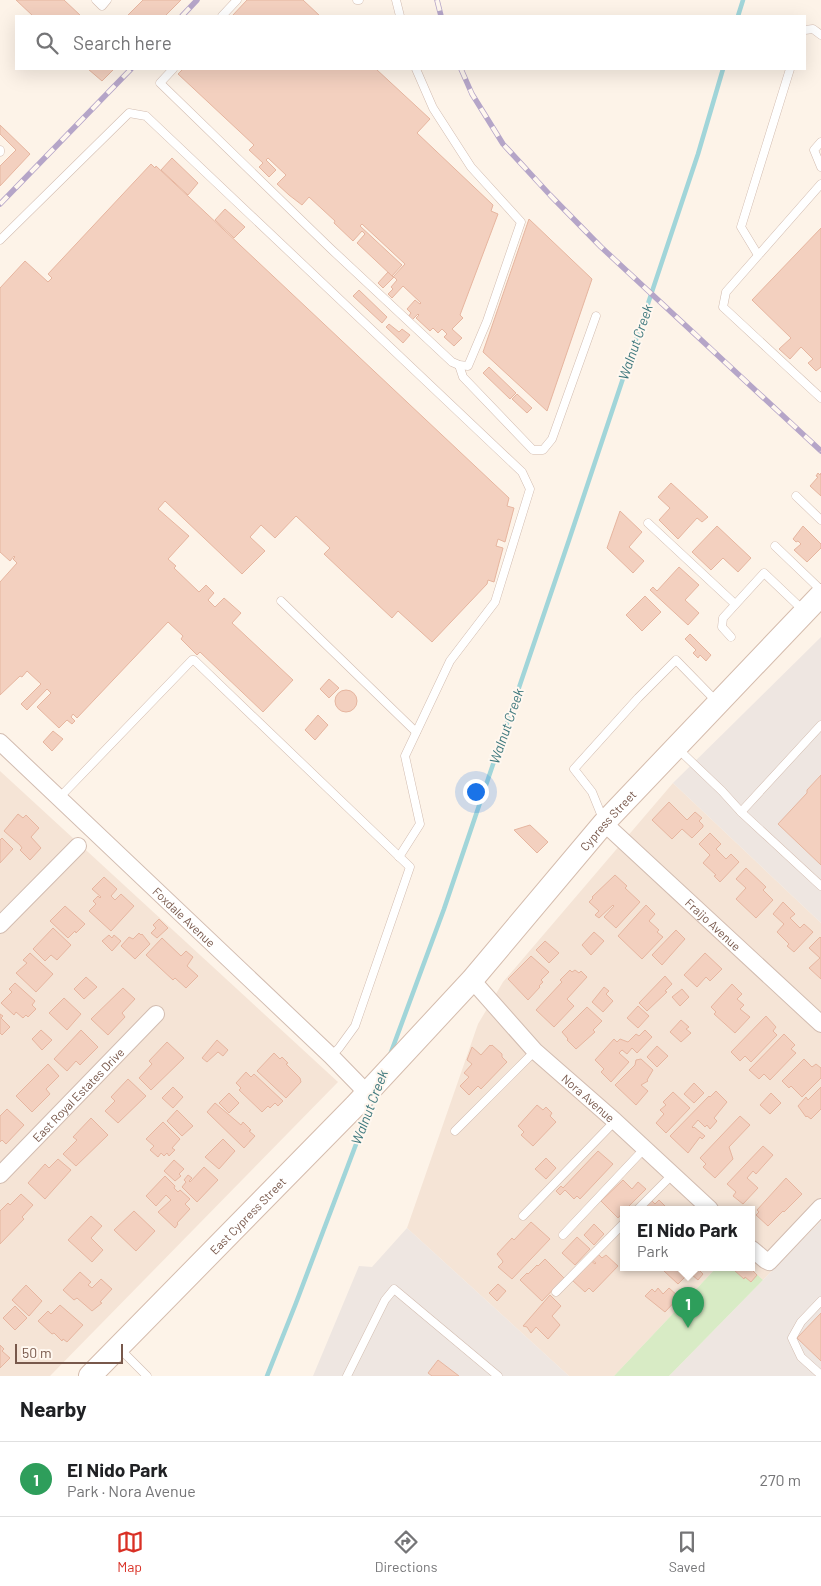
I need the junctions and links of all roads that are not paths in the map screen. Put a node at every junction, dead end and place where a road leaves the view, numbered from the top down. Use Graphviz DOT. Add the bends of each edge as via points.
graph roads {
  1 [pos="96,0"];
  2 [pos="107,0"];
  3 [pos="238,0"];
  4 [pos="396,0"];
  5 [pos="223,15"];
  6 [pos="400,15"];
  7 [pos="806,30"];
  8 [pos="821,35"];
  9 [pos="172,70"];
  10 [pos="416,70"];
  11 [pos="790,70"];
  12 [pos="821,142"];
  13 [pos="821,167"];
  14 [pos="821,184"];
  15 [pos="0,240"];
  16 [pos="758,255"];
  17 [pos="596,316"];
  18 [pos="459,365"];
  19 [pos="821,398"];
  20 [pos="796,496"];
  21 [pos="821,520"];
  22 [pos="648,523"];
  23 [pos="775,546"];
  24 [pos="821,590"];
  25 [pos="821,595"];
  26 [pos="281,601"];
  27 [pos="735,604"];
  28 [pos="805,612"];
  29 [pos="731,637"];
  30 [pos="719,703"];
  31 [pos="821,726"];
  32 [pos="416,732"];
  33 [pos="0,742"];
  34 [pos="677,747"];
  35 [pos="59,798"];
  36 [pos="741,812"];
  37 [pos="604,823"];
  38 [pos="78,846"];
  39 [pos="398,857"];
  40 [pos="821,886"];
  41 [pos="0,925"];
  42 [pos="472,980"];
  43 [pos="156,1014"];
  44 [pos="821,1024"];
  45 [pos="535,1051"];
  46 [pos="404,1054"];
  47 [pos="331,1056"];
  48 [pos="362,1096"];
  49 [pos="615,1122"];
  50 [pos="455,1131"];
  51 [pos="644,1149"];
  52 [pos="672,1174"];
  53 [pos="0,1175"];
  54 [pos="641,1206"];
  55 [pos="707,1206"];
  56 [pos="821,1207"];
  57 [pos="523,1216"];
  58 [pos="620,1227"];
  59 [pos="563,1235"];
  60 [pos="755,1251"];
  61 [pos="556,1292"];
  62 [pos="821,1301"];
  63 [pos="119,1347"];
  64 [pos="821,1375"];
  65 [pos="90,1376"];
  66 [pos="147,1376"];
  67 [pos="347,1376"];
  68 [pos="498,1376"];
  1 -- 2 [label="lane" via="102,6"];
  3 -- 5 [label="lane"];
  4 -- 6 [label="lane"];
  7 -- 8 [label="lane" via="814,29"];
  9 -- 18 [label="lane" via="160,83 330,248"];
  10 -- 18 [label="lane" via="433,108 471,167 521,222 468,366"];
  11 -- 16 [label="lane" via="741,228"];
  12 -- 13 [label="lane" via="814,150"];
  14 -- 16 [label="lane"];
  15 -- 32 [label="lane" via="129,113 146,116 522,472 530,489 495,602 450,660"];
  16 -- 19 [label="lane" via="726,292 723,307"];
  17 -- 18 [label="lane" via="552,439 543,450 533,450 463,377"];
  20 -- 21 [label="lane"];
  22 -- 27 [label="lane"];
  23 -- 24 [label="lane"];
  25 -- 28 [label="street, Cypress Street"];
  26 -- 32 [label="lane"];
  27 -- 28 [label="lane" via="764,573"];
  27 -- 29 [label="lane" via="721,623"];
  28 -- 30 [label="street, Cypress Street"];
  30 -- 34 [label="street, Cypress Street"];
  30 -- 37 [label="lane" via="676,660 638,698 574,769 592,792"];
  31 -- 36 [label="lane"];
  32 -- 39 [label="lane" via="405,756 420,824"];
  33 -- 35 [label="street, Foxdale Avenue"];
  34 -- 36 [label="lane"];
  34 -- 37 [label="street, Cypress Street"];
  35 -- 39 [label="lane" via="193,660"];
  35 -- 47 [label="street, Foxdale Avenue"];
  36 -- 40 [label="lane"];
  37 -- 42 [label="street, Cypress Street"];
  37 -- 44 [label="street, Fraijo Avenue"];
  38 -- 41 [label="street"];
  39 -- 47 [label="lane" via="410,867 355,1026"];
  42 -- 45 [label="street, Nora Avenue"];
  42 -- 46 [label="street, Cypress Street"];
  43 -- 53 [label="street, East Royal Estates Drive"];
  45 -- 49 [label="street, Nora Avenue"];
  45 -- 50 [label="lane"];
  46 -- 48 [label="street, East Cypress Street"];
  47 -- 48 [label="street, Foxdale Avenue"];
  48 -- 63 [label="street, East Cypress Street"];
  49 -- 51 [label="street, Nora Avenue"];
  49 -- 57 [label="lane"];
  51 -- 52 [label="street, Nora Avenue"];
  51 -- 59 [label="lane"];
  52 -- 54 [label="lane"];
  52 -- 55 [label="street, Nora Avenue"];
  56 -- 60 [label="street" via="769,1262"];
  58 -- 61 [label="lane"];
  62 -- 64 [label="lane" via="801,1322 792,1338 801,1357"];
  63 -- 65 [label="street, East Cypress Street"];
  63 -- 66 [label="lane"];
  67 -- 68 [label="lane" via="394,1289"];
}
